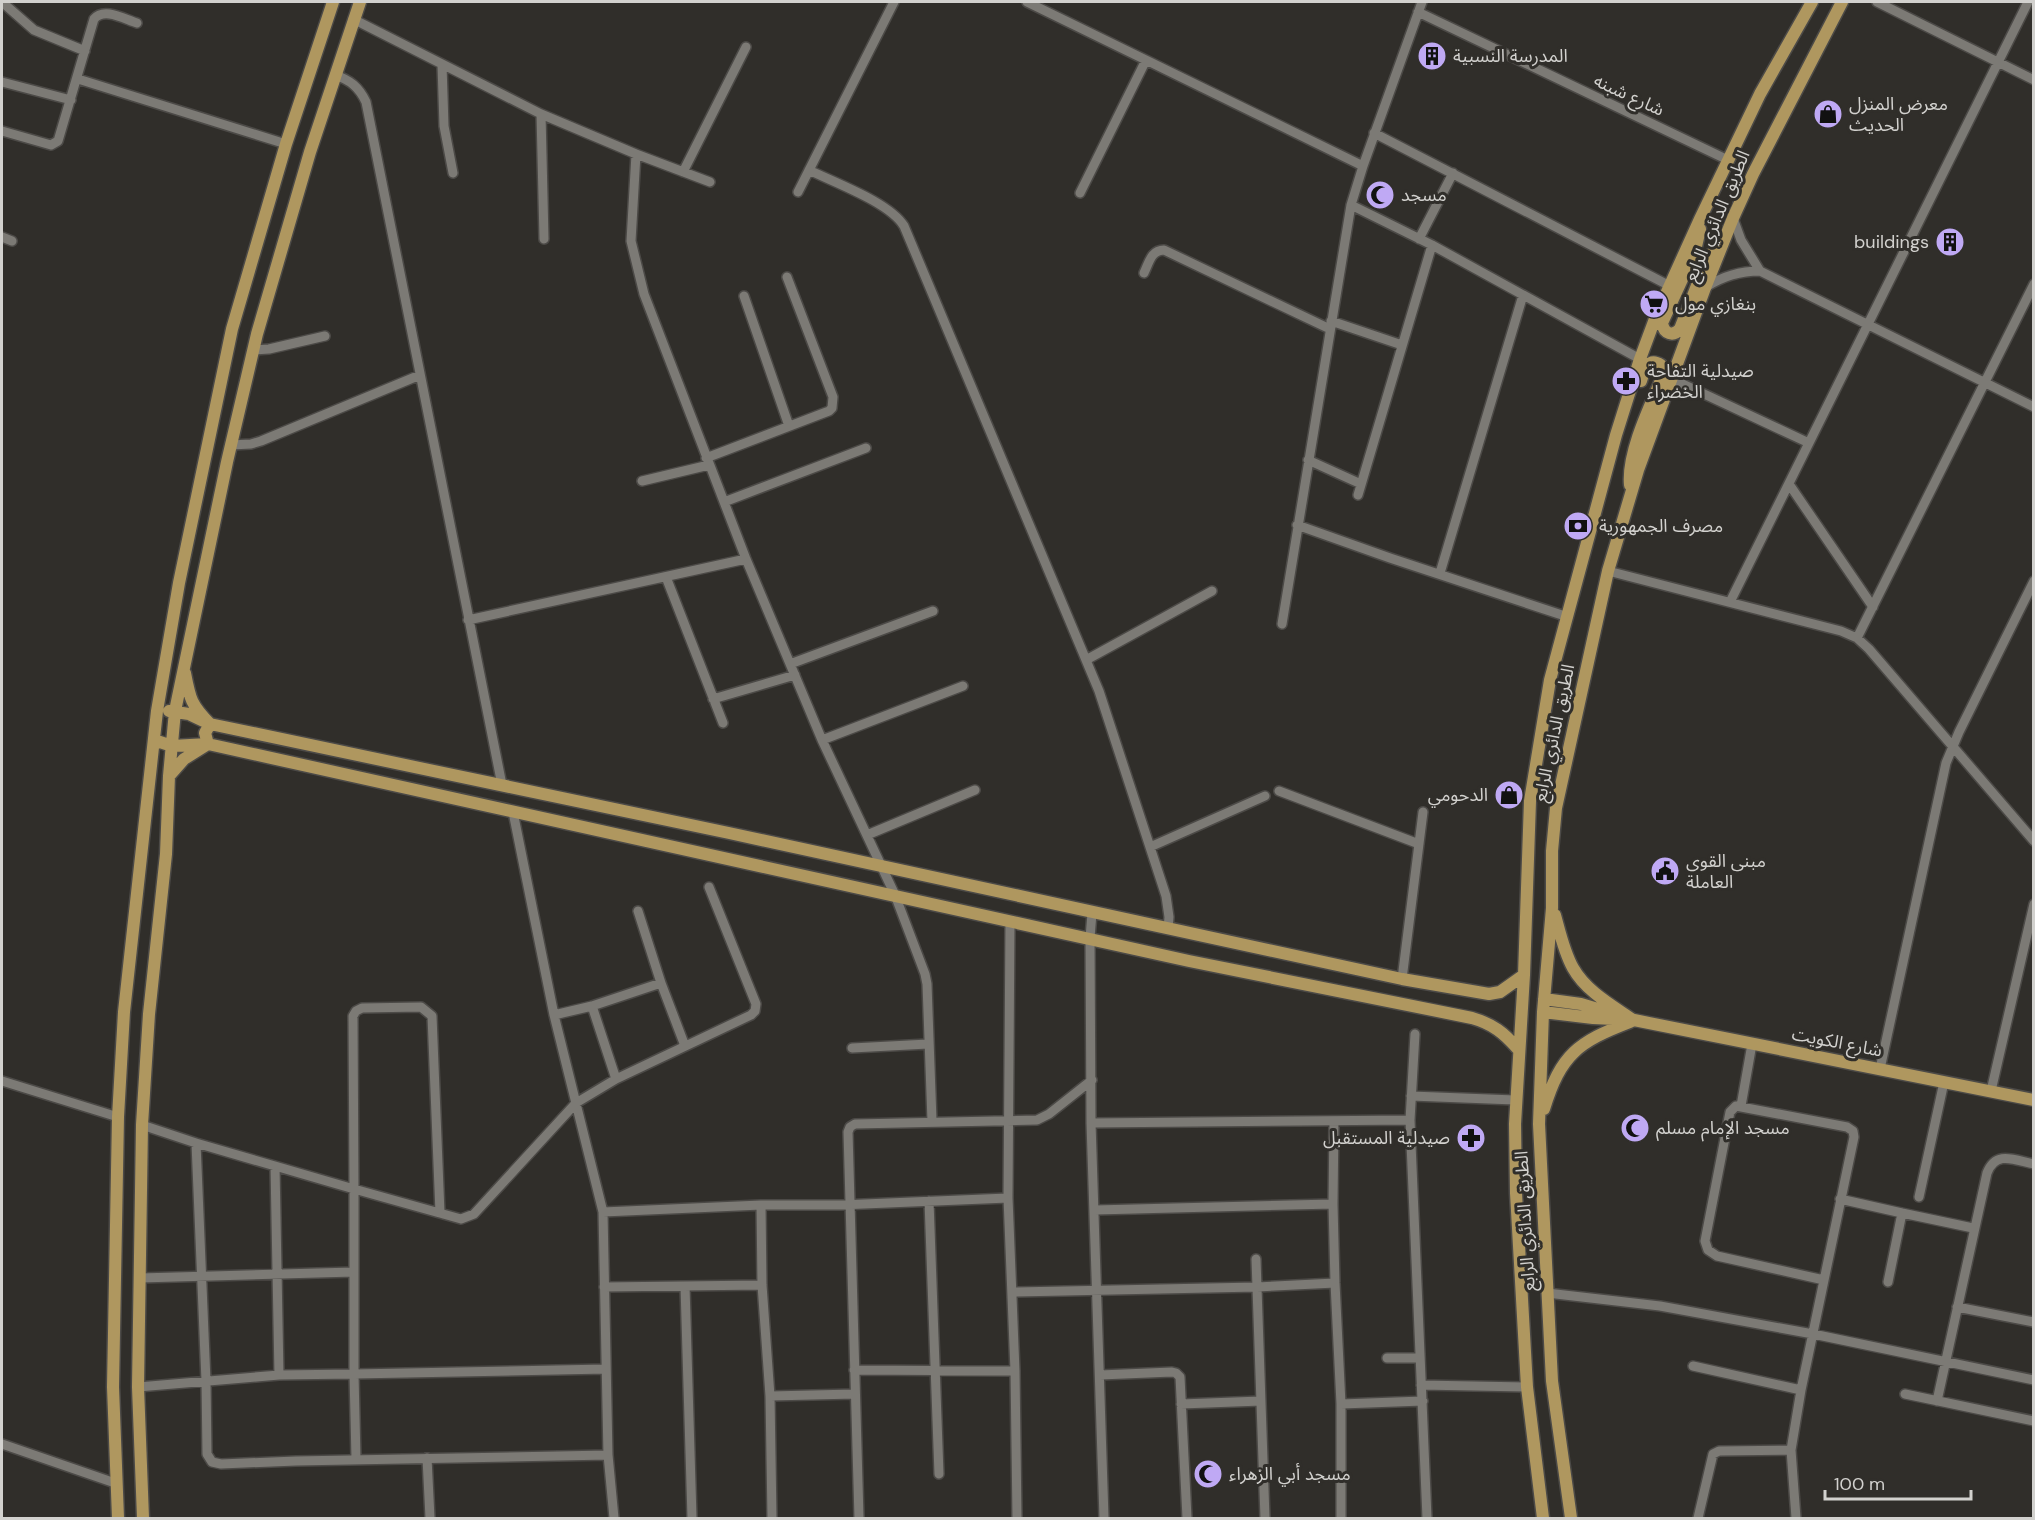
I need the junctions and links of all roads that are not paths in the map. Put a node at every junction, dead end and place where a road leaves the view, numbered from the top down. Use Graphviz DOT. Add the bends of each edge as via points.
graph roads {
  1 [pos="2,2"];
  2 [pos="333,2"];
  3 [pos="360,2"];
  4 [pos="894,2"];
  5 [pos="1027,2"];
  6 [pos="1422,2"];
  7 [pos="1812,2"];
  8 [pos="1842,2"];
  9 [pos="1876,2"];
  10 [pos="2028,2"];
  11 [pos="1418,12"];
  12 [pos="353,19"];
  13 [pos="137,23"];
  14 [pos="746,47"];
  15 [pos="85,51"];
  16 [pos="1146,60"];
  17 [pos="1998,62"];
  18 [pos="442,65"];
  19 [pos="335,75"];
  20 [pos="78,79"];
  21 [pos="2034,80"];
  22 [pos="2,82"];
  23 [pos="71,100"];
  24 [pos="541,114"];
  25 [pos="2,131"];
  26 [pos="1374,133"];
  27 [pos="285,144"];
  28 [pos="636,154"];
  29 [pos="1728,160"];
  30 [pos="1363,165"];
  31 [pos="809,170"];
  32 [pos="683,172"];
  33 [pos="453,173"];
  34 [pos="1453,173"];
  35 [pos="710,182"];
  36 [pos="798,192"];
  37 [pos="1080,193"];
  38 [pos="1351,205"];
  39 [pos="1733,218"];
  40 [pos="1700,219"];
  41 [pos="2,237"];
  42 [pos="1419,238"];
  43 [pos="544,239"];
  44 [pos="12,241"];
  45 [pos="1723,244"];
  46 [pos="1432,245"];
  47 [pos="1760,271"];
  48 [pos="1144,273"];
  49 [pos="787,277"];
  50 [pos="2034,284"];
  51 [pos="1670,286"];
  52 [pos="1705,288"];
  53 [pos="1523,295"];
  54 [pos="744,296"];
  55 [pos="1868,324"];
  56 [pos="1330,325"];
  57 [pos="325,336"];
  58 [pos="1402,345"];
  59 [pos="253,350"];
  60 [pos="1640,359"];
  61 [pos="420,375"];
  62 [pos="1672,380"];
  63 [pos="1984,382"];
  64 [pos="2034,407"];
  65 [pos="789,426"];
  66 [pos="1618,429"];
  67 [pos="1809,443"];
  68 [pos="231,445"];
  69 [pos="866,448"];
  70 [pos="1308,460"];
  71 [pos="708,462"];
  72 [pos="642,481"];
  73 [pos="1361,484"];
  74 [pos="1789,484"];
  75 [pos="1631,492"];
  76 [pos="1358,495"];
  77 [pos="724,502"];
  78 [pos="1297,525"];
  79 [pos="746,560"];
  80 [pos="1608,571"];
  81 [pos="1440,573"];
  82 [pos="666,577"];
  83 [pos="2034,581"];
  84 [pos="1212,591"];
  85 [pos="1730,602"];
  86 [pos="1873,607"];
  87 [pos="933,611"];
  88 [pos="1568,616"];
  89 [pos="468,620"];
  90 [pos="1282,624"];
  91 [pos="1857,638"];
  92 [pos="1086,660"];
  93 [pos="790,664"];
  94 [pos="184,669"];
  95 [pos="795,675"];
  96 [pos="963,686"];
  97 [pos="713,699"];
  98 [pos="157,711"];
  99 [pos="175,711"];
  100 [pos="723,723"];
  101 [pos="210,724"];
  102 [pos="154,740"];
  103 [pos="822,740"];
  104 [pos="208,744"];
  105 [pos="172,746"];
  106 [pos="1952,747"];
  107 [pos="169,776"];
  108 [pos="502,785"];
  109 [pos="975,790"];
  110 [pos="1279,791"];
  111 [pos="1265,796"];
  112 [pos="513,812"];
  113 [pos="1423,812"];
  114 [pos="867,835"];
  115 [pos="2034,841"];
  116 [pos="1419,844"];
  117 [pos="1150,847"];
  118 [pos="882,867"];
  119 [pos="709,887"];
  120 [pos="895,895"];
  121 [pos="2034,904"];
  122 [pos="1552,908"];
  123 [pos="638,911"];
  124 [pos="1092,913"];
  125 [pos="1010,921"];
  126 [pos="1168,929"];
  127 [pos="1090,938"];
  128 [pos="1524,975"];
  129 [pos="1402,979"];
  130 [pos="661,982"];
  131 [pos="1544,999"];
  132 [pos="592,1006"];
  133 [pos="1543,1012"];
  134 [pos="554,1015"];
  135 [pos="1634,1020"];
  136 [pos="1415,1034"];
  137 [pos="928,1044"];
  138 [pos="1752,1044"];
  139 [pos="685,1046"];
  140 [pos="852,1048"];
  141 [pos="1518,1049"];
  142 [pos="1880,1069"];
  143 [pos="616,1079"];
  144 [pos="1092,1080"];
  145 [pos="2,1081"];
  146 [pos="1944,1082"];
  147 [pos="1991,1091"];
  148 [pos="1411,1096"];
  149 [pos="1515,1100"];
  150 [pos="2034,1100"];
  151 [pos="576,1103"];
  152 [pos="1741,1106"];
  153 [pos="118,1117"];
  154 [pos="1410,1120"];
  155 [pos="932,1121"];
  156 [pos="1009,1121"];
  157 [pos="1334,1121"];
  158 [pos="1091,1123"];
  159 [pos="1539,1124"];
  160 [pos="142,1125"];
  161 [pos="196,1143"];
  162 [pos="2034,1164"];
  163 [pos="275,1166"];
  164 [pos="354,1189"];
  165 [pos="1919,1197"];
  166 [pos="1008,1198"];
  167 [pos="1840,1200"];
  168 [pos="929,1201"];
  169 [pos="761,1204"];
  170 [pos="850,1204"];
  171 [pos="1334,1204"];
  172 [pos="1095,1210"];
  173 [pos="603,1212"];
  174 [pos="440,1213"];
  175 [pos="1902,1213"];
  176 [pos="1973,1228"];
  177 [pos="1256,1258"];
  178 [pos="354,1272"];
  179 [pos="277,1274"];
  180 [pos="201,1276"];
  181 [pos="140,1278"];
  182 [pos="1824,1280"];
  183 [pos="1888,1282"];
  184 [pos="1335,1283"];
  185 [pos="762,1285"];
  186 [pos="685,1286"];
  187 [pos="604,1287"];
  188 [pos="1257,1287"];
  189 [pos="1098,1291"];
  190 [pos="1012,1292"];
  191 [pos="1547,1293"];
  192 [pos="1957,1307"];
  193 [pos="2034,1322"];
  194 [pos="1813,1334"];
  195 [pos="1387,1358"];
  196 [pos="1420,1358"];
  197 [pos="1944,1362"];
  198 [pos="1694,1366"];
  199 [pos="606,1369"];
  200 [pos="854,1370"];
  201 [pos="934,1371"];
  202 [pos="1015,1371"];
  203 [pos="354,1374"];
  204 [pos="279,1375"];
  205 [pos="1100,1375"];
  206 [pos="2034,1380"];
  207 [pos="206,1381"];
  208 [pos="1421,1385"];
  209 [pos="138,1387"];
  210 [pos="1527,1387"];
  211 [pos="1801,1390"];
  212 [pos="855,1394"];
  213 [pos="1905,1394"];
  214 [pos="770,1396"];
  215 [pos="1261,1401"];
  216 [pos="1422,1401"];
  217 [pos="1937,1401"];
  218 [pos="1182,1404"];
  219 [pos="1341,1404"];
  220 [pos="2034,1421"];
  221 [pos="2,1444"];
  222 [pos="1791,1450"];
  223 [pos="608,1455"];
  224 [pos="427,1458"];
  225 [pos="356,1460"];
  226 [pos="939,1474"];
  227 [pos="116,1483"];
  228 [pos="118,1518"];
  229 [pos="143,1518"];
  230 [pos="430,1518"];
  231 [pos="614,1518"];
  232 [pos="692,1518"];
  233 [pos="772,1518"];
  234 [pos="859,1518"];
  235 [pos="1017,1518"];
  236 [pos="1104,1518"];
  237 [pos="1187,1518"];
  238 [pos="1265,1518"];
  239 [pos="1341,1518"];
  240 [pos="1427,1518"];
  241 [pos="1543,1518"];
  242 [pos="1571,1518"];
  243 [pos="1698,1518"];
  244 [pos="1796,1518"];
  1 -- 15 [label="street" via="34,30"];
  2 -- 27 [label="main road"];
  3 -- 12 [label="main road"];
  4 -- 31 [label="street"];
  5 -- 16 [label="street"];
  6 -- 11 [label="street"];
  7 -- 29 [label="main road, الطريق الدائري الرابع"];
  8 -- 39 [label="main road, الطريق الدائري الرابع"];
  9 -- 17 [label="street"];
  10 -- 17 [label="street"];
  11 -- 26 [label="street"];
  11 -- 29 [label="street, شارع شبنه"];
  12 -- 18 [label="street"];
  12 -- 19 [label="main road"];
  13 -- 15 [label="street" via="98,14"];
  14 -- 32 [label="street"];
  15 -- 20 [label="street"];
  16 -- 30 [label="street"];
  16 -- 37 [label="street"];
  17 -- 21 [label="street"];
  17 -- 55 [label="street"];
  18 -- 24 [label="street"];
  18 -- 33 [label="street" via="444,126"];
  19 -- 59 [label="main road"];
  19 -- 61 [label="street" via="354,84 366,102"];
  20 -- 23 [label="street"];
  20 -- 27 [label="street"];
  22 -- 23 [label="street"];
  23 -- 25 [label="street" via="56,144"];
  24 -- 28 [label="street"];
  24 -- 43 [label="street"];
  26 -- 30 [label="street"];
  26 -- 34 [label="street"];
  27 -- 98 [label="main road" via="232,328 179,583"];
  28 -- 32 [label="street"];
  28 -- 71 [label="street" via="631,220 634,260"];
  29 -- 40 [label="main road, الطريق الدائري الرابع"];
  30 -- 38 [label="street"];
  31 -- 36 [label="street"];
  31 -- 92 [label="street" via="887,208 904,226"];
  32 -- 35 [label="street"];
  34 -- 42 [label="street"];
  34 -- 51 [label="street"];
  38 -- 42 [label="street"];
  38 -- 56 [label="street"];
  39 -- 45 [label="main road, الطريق الدائري الرابع"];
  39 -- 47 [label="street"];
  40 -- 45 [label="main road" via="1695,251 1662,323 1669,334 1680,329 1707,260"];
  40 -- 51 [label="main road, الطريق الدائري الرابع"];
  41 -- 44 [label="street"];
  42 -- 46 [label="street"];
  45 -- 52 [label="main road, الطريق الدائري الرابع"];
  46 -- 53 [label="street"];
  46 -- 58 [label="street"];
  47 -- 52 [label="street" via="1723,277"];
  47 -- 55 [label="street"];
  48 -- 56 [label="street" via="1153,255 1164,250"];
  49 -- 65 [label="street" via="834,402 829,411"];
  50 -- 63 [label="street"];
  51 -- 60 [label="main road, الطريق الدائري الرابع"];
  52 -- 62 [label="main road, الطريق الدائري الرابع"];
  53 -- 60 [label="street"];
  53 -- 81 [label="street"];
  54 -- 65 [label="street"];
  55 -- 63 [label="street"];
  55 -- 67 [label="street"];
  56 -- 58 [label="street"];
  56 -- 70 [label="street"];
  57 -- 59 [label="street"];
  58 -- 73 [label="street"];
  59 -- 68 [label="main road"];
  60 -- 66 [label="main road, الطريق الدائري الرابع"];
  61 -- 68 [label="street" via="261,441"];
  61 -- 89 [label="street"];
  62 -- 67 [label="street"];
  62 -- 75 [label="main road, الطريق الدائري الرابع"];
  63 -- 64 [label="street"];
  63 -- 86 [label="street"];
  65 -- 71 [label="street"];
  66 -- 75 [label="main road" via="1627,422 1647,365 1658,363 1664,372 1632,454"];
  66 -- 88 [label="main road, الطريق الدائري الرابع"];
  67 -- 74 [label="street"];
  68 -- 94 [label="main road"];
  69 -- 77 [label="street"];
  70 -- 73 [label="street"];
  70 -- 78 [label="street"];
  71 -- 72 [label="street"];
  71 -- 77 [label="street"];
  73 -- 76 [label="street"];
  74 -- 85 [label="street"];
  74 -- 86 [label="street"];
  75 -- 80 [label="main road, الطريق الدائري الرابع"];
  77 -- 79 [label="street"];
  78 -- 81 [label="street"];
  78 -- 90 [label="street"];
  79 -- 82 [label="street"];
  79 -- 93 [label="street"];
  80 -- 85 [label="street"];
  80 -- 122 [label="main road, الطريق الدائري الرابع" via="1556,808"];
  81 -- 88 [label="street"];
  82 -- 89 [label="street"];
  82 -- 97 [label="street"];
  83 -- 106 [label="street"];
  84 -- 92 [label="street"];
  85 -- 91 [label="street"];
  86 -- 91 [label="street"];
  87 -- 93 [label="street"];
  88 -- 128 [label="main road, الطريق الدائري الرابع" via="1550,680 1534,767"];
  89 -- 108 [label="street"];
  91 -- 106 [label="street"];
  92 -- 117 [label="street"];
  93 -- 95 [label="street"];
  94 -- 99 [label="main road"];
  94 -- 101 [label="main road" via="191,702"];
  95 -- 97 [label="street"];
  95 -- 103 [label="street"];
  96 -- 103 [label="street"];
  97 -- 100 [label="street"];
  98 -- 99 [label="main road"];
  98 -- 102 [label="main road"];
  99 -- 101 [label="main road"];
  99 -- 105 [label="main road"];
  101 -- 104 [label="main road" via="205,733"];
  101 -- 108 [label="main road"];
  102 -- 105 [label="main road"];
  102 -- 153 [label="main road" via="124,1012"];
  103 -- 114 [label="street"];
  104 -- 105 [label="main road"];
  104 -- 107 [label="main road" via="184,759"];
  104 -- 112 [label="main road"];
  105 -- 107 [label="main road"];
  106 -- 115 [label="street"];
  106 -- 142 [label="street" via="1941,781"];
  107 -- 160 [label="main road" via="166,854"];
  108 -- 118 [label="main road"];
  109 -- 114 [label="street"];
  110 -- 116 [label="street"];
  111 -- 117 [label="street"];
  112 -- 120 [label="main road"];
  112 -- 134 [label="street"];
  113 -- 116 [label="street"];
  114 -- 118 [label="street"];
  116 -- 129 [label="street"];
  117 -- 126 [label="street" via="1166,896"];
  118 -- 120 [label="street"];
  118 -- 124 [label="main road"];
  119 -- 139 [label="street" via="756,1004 755,1011"];
  120 -- 125 [label="main road"];
  120 -- 137 [label="street" via="927,984"];
  121 -- 147 [label="street"];
  122 -- 131 [label="main road, الطريق الدائري الرابع"];
  122 -- 135 [label="main road" via="1578,976"];
  123 -- 130 [label="street"];
  124 -- 126 [label="main road"];
  124 -- 127 [label="street"];
  125 -- 127 [label="main road"];
  125 -- 156 [label="street"];
  126 -- 129 [label="main road"];
  127 -- 141 [label="main road" via="1189,962 1472,1018 1495,1027"];
  127 -- 144 [label="street"];
  128 -- 129 [label="main road" via="1500,992 1489,994"];
  128 -- 141 [label="main road, الطريق الدائري الرابع"];
  130 -- 132 [label="street"];
  130 -- 139 [label="street"];
  131 -- 133 [label="main road, الطريق الدائري الرابع"];
  131 -- 135 [label="main road, شارع الكويت" via="1596,1007"];
  132 -- 134 [label="street"];
  132 -- 143 [label="street"];
  133 -- 135 [label="main road, شارع الكويت"];
  133 -- 159 [label="main road, الطريق الدائري الرابع"];
  134 -- 151 [label="street"];
  135 -- 138 [label="main road, شارع الكويت"];
  135 -- 159 [label="main road" via="1585,1042 1567,1058 1554,1080"];
  136 -- 148 [label="street"];
  137 -- 140 [label="street"];
  137 -- 155 [label="street"];
  138 -- 142 [label="main road, شارع الكويت"];
  138 -- 152 [label="street"];
  139 -- 143 [label="street"];
  141 -- 149 [label="main road, الطريق الدائري الرابع"];
  142 -- 146 [label="main road, شارع الكويت"];
  143 -- 151 [label="street"];
  144 -- 156 [label="street" via="1043,1118"];
  144 -- 158 [label="street"];
  145 -- 153 [label="street"];
  146 -- 147 [label="main road, شارع الكويت"];
  146 -- 165 [label="street"];
  147 -- 150 [label="main road, شارع الكويت"];
  148 -- 149 [label="street"];
  148 -- 154 [label="street"];
  149 -- 210 [label="main road, الطريق الدائري الرابع"];
  151 -- 173 [label="street"];
  151 -- 174 [label="street" via="474,1214 461,1219"];
  152 -- 167 [label="street" via="1853,1131"];
  152 -- 182 [label="street" via="1730,1112 1706,1246 1717,1256"];
  153 -- 227 [label="main road" via="113,1388"];
  154 -- 157 [label="street"];
  154 -- 196 [label="street"];
  155 -- 156 [label="street"];
  155 -- 170 [label="street" via="850,1127"];
  156 -- 166 [label="street"];
  157 -- 158 [label="street"];
  157 -- 171 [label="street"];
  158 -- 172 [label="street"];
  159 -- 191 [label="main road, الطريق الدائري الرابع"];
  160 -- 161 [label="street"];
  160 -- 181 [label="main road"];
  161 -- 163 [label="street"];
  161 -- 180 [label="street"];
  162 -- 176 [label="street" via="1998,1158 1993,1162"];
  163 -- 164 [label="street"];
  163 -- 179 [label="street"];
  164 -- 174 [label="street"];
  164 -- 174 [label="street" via="353,1016 362,1008 420,1008 432,1016"];
  164 -- 178 [label="street"];
  166 -- 168 [label="street"];
  166 -- 190 [label="street"];
  167 -- 175 [label="street"];
  167 -- 182 [label="street"];
  168 -- 170 [label="street"];
  168 -- 201 [label="street"];
  169 -- 170 [label="street"];
  169 -- 173 [label="street"];
  169 -- 185 [label="street"];
  170 -- 200 [label="street"];
  171 -- 172 [label="street"];
  171 -- 184 [label="street"];
  172 -- 189 [label="street"];
  173 -- 187 [label="street"];
  175 -- 176 [label="street"];
  175 -- 183 [label="street"];
  176 -- 192 [label="street"];
  177 -- 188 [label="street"];
  178 -- 179 [label="street"];
  178 -- 203 [label="street"];
  179 -- 180 [label="street"];
  179 -- 204 [label="street"];
  180 -- 181 [label="street"];
  180 -- 207 [label="street"];
  181 -- 209 [label="main road"];
  182 -- 194 [label="street"];
  184 -- 188 [label="street"];
  184 -- 219 [label="street"];
  185 -- 186 [label="street"];
  185 -- 214 [label="street"];
  186 -- 187 [label="street"];
  186 -- 232 [label="street"];
  187 -- 199 [label="street"];
  188 -- 189 [label="street"];
  188 -- 215 [label="street"];
  189 -- 190 [label="street"];
  189 -- 205 [label="street"];
  190 -- 202 [label="street"];
  191 -- 194 [label="street" via="1660,1306"];
  191 -- 242 [label="main road, الطريق الدائري الرابع" via="1552,1380"];
  192 -- 193 [label="street"];
  192 -- 197 [label="street"];
  194 -- 197 [label="street"];
  194 -- 211 [label="street"];
  195 -- 196 [label="street"];
  196 -- 208 [label="street"];
  197 -- 206 [label="street"];
  197 -- 217 [label="street"];
  198 -- 211 [label="street"];
  199 -- 203 [label="street"];
  199 -- 223 [label="street"];
  200 -- 201 [label="street"];
  200 -- 212 [label="street"];
  201 -- 202 [label="street"];
  201 -- 226 [label="street"];
  202 -- 235 [label="street"];
  203 -- 204 [label="street"];
  203 -- 225 [label="street"];
  204 -- 207 [label="street"];
  205 -- 218 [label="street" via="1176,1373 1180,1377"];
  205 -- 236 [label="street"];
  207 -- 209 [label="street"];
  207 -- 225 [label="street" via="207,1454 212,1462"];
  208 -- 210 [label="street"];
  208 -- 216 [label="street"];
  209 -- 229 [label="main road"];
  210 -- 241 [label="main road, الطريق الدائري الرابع"];
  211 -- 222 [label="street"];
  212 -- 214 [label="street"];
  212 -- 234 [label="street"];
  213 -- 217 [label="street"];
  214 -- 233 [label="street"];
  215 -- 218 [label="street"];
  215 -- 238 [label="street"];
  216 -- 219 [label="street"];
  216 -- 240 [label="street"];
  217 -- 220 [label="street"];
  218 -- 237 [label="street"];
  219 -- 239 [label="street"];
  221 -- 227 [label="street"];
  222 -- 243 [label="street" via="1713,1454"];
  222 -- 244 [label="street"];
  223 -- 224 [label="street"];
  223 -- 231 [label="street"];
  224 -- 225 [label="street"];
  224 -- 230 [label="street"];
  227 -- 228 [label="main road"];
}
